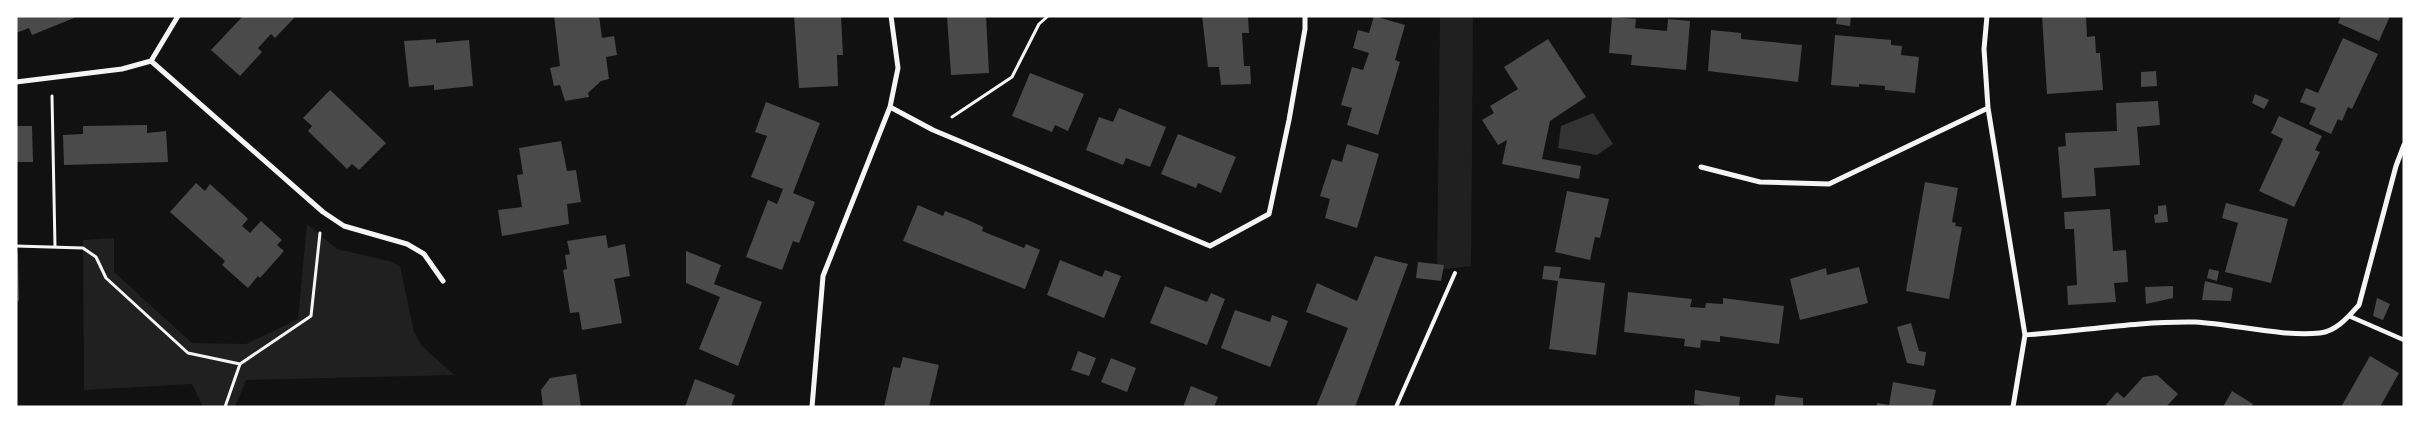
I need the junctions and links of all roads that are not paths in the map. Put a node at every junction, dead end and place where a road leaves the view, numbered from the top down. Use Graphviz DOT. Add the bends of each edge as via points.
graph roads {
  1 [pos="178,16"];
  2 [pos="891,16"];
  3 [pos="1305,16"];
  4 [pos="1987,16"];
  5 [pos="151,61"];
  6 [pos="16,82"];
  7 [pos="890,107"];
  8 [pos="1988,108"];
  9 [pos="2404,145"];
  10 [pos="1701,167"];
  11 [pos="1455,273"];
  12 [pos="443,281"];
  13 [pos="2349,316"];
  14 [pos="2025,335"];
  15 [pos="2404,340"];
  16 [pos="812,407"];
  17 [pos="1396,407"];
  18 [pos="2013,407"];
  1 -- 5 [label="street"];
  2 -- 7 [label="street" via="898,68"];
  3 -- 7 [label="street" via="1289,120 1269,214 1210,246 933,130"];
  4 -- 8 [label="street" via="1984,49"];
  5 -- 6 [label="street" via="122,69"];
  5 -- 12 [label="street" via="323,212 344,226 407,244 424,254"];
  7 -- 16 [label="street" via="823,276"];
  8 -- 10 [label="street" via="1829,184 1760,182"];
  8 -- 14 [label="street"];
  9 -- 13 [label="street" via="2359,305"];
  11 -- 17 [label="lane"];
  13 -- 14 [label="street" via="2344,322 2321,333 2196,322 2140,323"];
  13 -- 15 [label="street"];
  14 -- 18 [label="street"];
}
